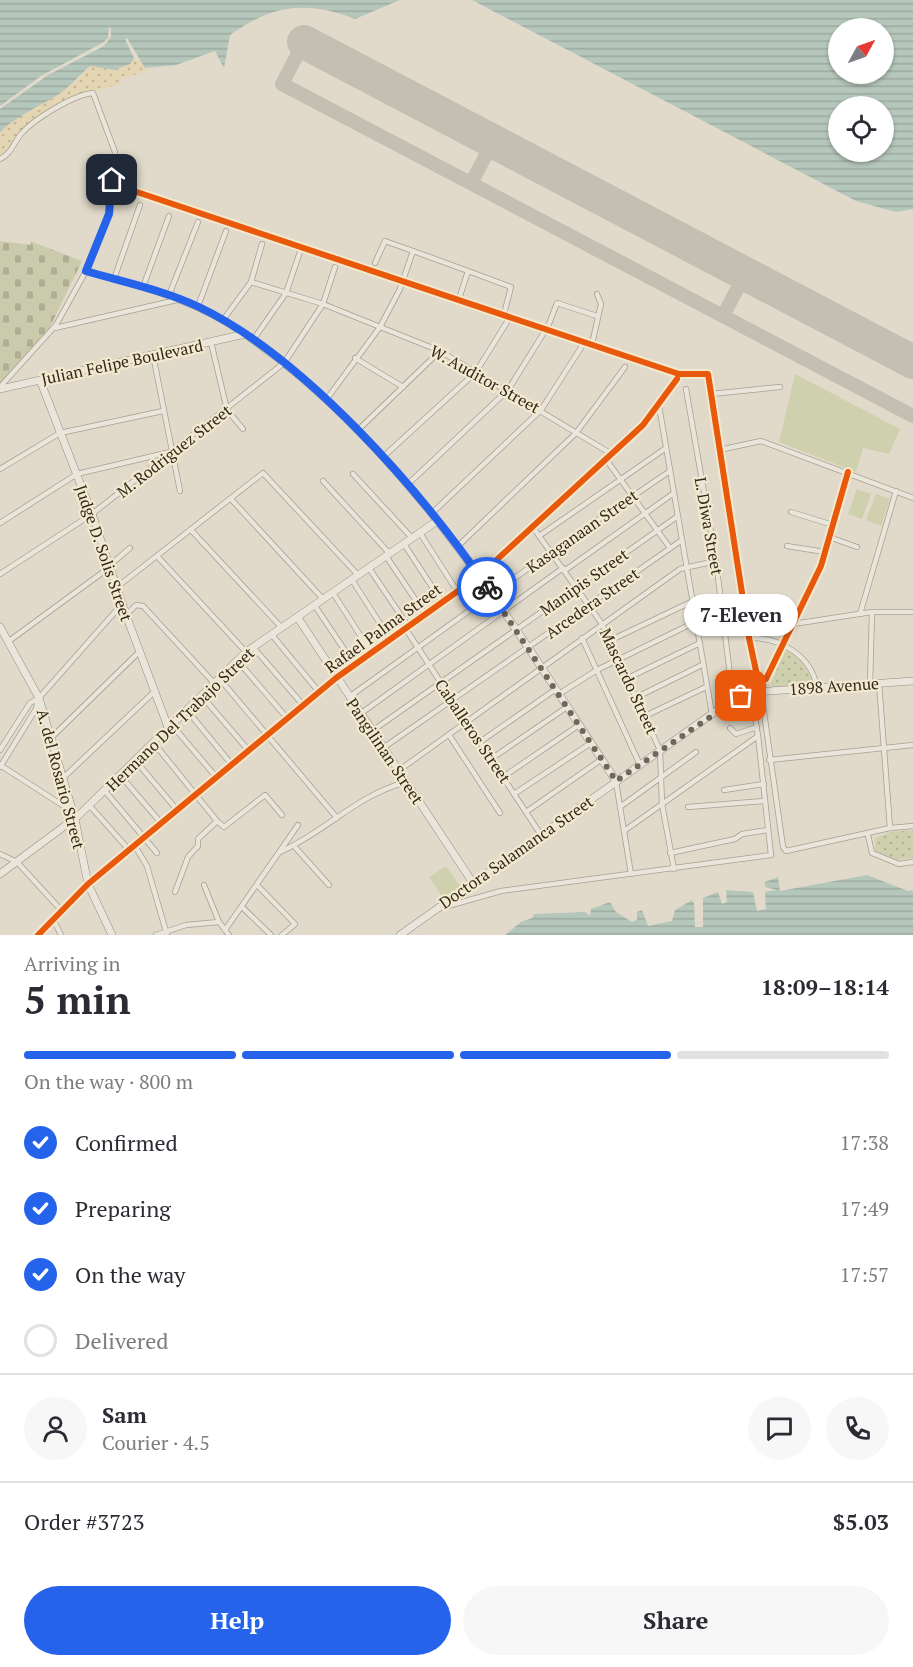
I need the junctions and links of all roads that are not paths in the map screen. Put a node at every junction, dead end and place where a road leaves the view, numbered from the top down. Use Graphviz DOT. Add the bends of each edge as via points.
graph roads {
  1 [pos="0,159"];
  2 [pos="122,187"];
  3 [pos="140,205"];
  4 [pos="169,216"];
  5 [pos="198,222"];
  6 [pos="226,231"];
  7 [pos="262,244"];
  8 [pos="303,246"];
  9 [pos="413,251"];
  10 [pos="375,262"];
  11 [pos="335,267"];
  12 [pos="86,271"];
  13 [pos="468,271"];
  14 [pos="114,279"];
  15 [pos="402,280"];
  16 [pos="251,282"];
  17 [pos="143,287"];
  18 [pos="286,293"];
  19 [pos="597,294"];
  20 [pos="169,295"];
  21 [pos="181,299"];
  22 [pos="459,299"];
  23 [pos="323,304"];
  24 [pos="198,306"];
  25 [pos="504,314"];
  26 [pos="597,316"];
  27 [pos="223,320"];
  28 [pos="507,322"];
  29 [pos="54,327"];
  30 [pos="380,327"];
  31 [pos="547,329"];
  32 [pos="245,334"];
  33 [pos="543,334"];
  34 [pos="253,340"];
  35 [pos="211,342"];
  36 [pos="592,344"];
  37 [pos="582,346"];
  38 [pos="440,351"];
  39 [pos="153,355"];
  40 [pos="355,358"];
  41 [pos="284,363"];
  42 [pos="626,367"];
  43 [pos="476,372"];
  44 [pos="677,379"];
  45 [pos="40,380"];
  46 [pos="403,387"];
  47 [pos="780,387"];
  48 [pos="0,388"];
  49 [pos="686,389"];
  50 [pos="508,390"];
  51 [pos="711,394"];
  52 [pos="326,400"];
  53 [pos="659,406"];
  54 [pos="227,410"];
  55 [pos="542,410"];
  56 [pos="163,411"];
  57 [pos="243,429"];
  58 [pos="357,431"];
  59 [pos="576,432"];
  60 [pos="60,433"];
  61 [pos="666,448"];
  62 [pos="719,450"];
  63 [pos="172,452"];
  64 [pos="610,453"];
  65 [pos="383,458"];
  66 [pos="605,458"];
  67 [pos="0,469"];
  68 [pos="670,471"];
  69 [pos="848,472"];
  70 [pos="77,474"];
  71 [pos="353,474"];
  72 [pos="620,479"];
  73 [pos="322,482"];
  74 [pos="407,485"];
  75 [pos="180,491"];
  76 [pos="896,491"];
  77 [pos="674,493"];
  78 [pos="633,496"];
  79 [pos="913,498"];
  80 [pos="231,499"];
  81 [pos="791,512"];
  82 [pos="645,513"];
  83 [pos="92,514"];
  84 [pos="431,514"];
  85 [pos="678,516"];
  86 [pos="437,521"];
  87 [pos="0,523"];
  88 [pos="833,525"];
  89 [pos="532,526"];
  90 [pos="191,530"];
  91 [pos="657,530"];
  92 [pos="420,533"];
  93 [pos="539,536"];
  94 [pos="830,537"];
  95 [pos="413,538"];
  96 [pos="682,540"];
  97 [pos="404,544"];
  98 [pos="787,546"];
  99 [pos="457,547"];
  100 [pos="858,547"];
  101 [pos="130,548"];
  102 [pos="670,548"];
  103 [pos="551,552"];
  104 [pos="825,552"];
  105 [pos="388,555"];
  106 [pos="157,556"];
  107 [pos="716,561"];
  108 [pos="110,566"];
  109 [pos="687,566"];
  110 [pos="369,568"];
  111 [pos="563,570"];
  112 [pos="0,574"];
  113 [pos="479,576"];
  114 [pos="355,578"];
  115 [pos="117,587"];
  116 [pos="576,587"];
  117 [pos="458,591"];
  118 [pos="333,593"];
  119 [pos="491,594"];
  120 [pos="324,600"];
  121 [pos="442,602"];
  122 [pos="691,602"];
  123 [pos="122,604"];
  124 [pos="588,605"];
  125 [pos="315,606"];
  126 [pos="503,612"];
  127 [pos="872,612"];
  128 [pos="913,612"];
  129 [pos="425,614"];
  130 [pos="860,614"];
  131 [pos="126,615"];
  132 [pos="298,618"];
  133 [pos="695,622"];
  134 [pos="602,624"];
  135 [pos="793,624"];
  136 [pos="0,627"];
  137 [pos="406,627"];
  138 [pos="282,628"];
  139 [pos="516,630"];
  140 [pos="272,635"];
  141 [pos="582,638"];
  142 [pos="749,638"];
  143 [pos="390,639"];
  144 [pos="9,641"];
  145 [pos="609,641"];
  146 [pos="698,644"];
  147 [pos="782,644"];
  148 [pos="253,647"];
  149 [pos="417,647"];
  150 [pos="528,648"];
  151 [pos="139,652"];
  152 [pos="246,652"];
  153 [pos="371,652"];
  154 [pos="618,659"];
  155 [pos="237,660"];
  156 [pos="354,664"];
  157 [pos="429,664"];
  158 [pos="702,665"];
  159 [pos="542,668"];
  160 [pos="597,670"];
  161 [pos="336,678"];
  162 [pos="628,678"];
  163 [pos="216,680"];
  164 [pos="913,681"];
  165 [pos="441,683"];
  166 [pos="879,683"];
  167 [pos="870,684"];
  168 [pos="706,687"];
  169 [pos="817,688"];
  170 [pos="154,692"];
  171 [pos="319,692"];
  172 [pos="557,692"];
  173 [pos="756,692"];
  174 [pos="201,695"];
  175 [pos="349,697"];
  176 [pos="637,697"];
  177 [pos="39,698"];
  178 [pos="734,699"];
  179 [pos="452,700"];
  180 [pos="303,705"];
  181 [pos="567,707"];
  182 [pos="186,709"];
  183 [pos="360,714"];
  184 [pos="712,714"];
  185 [pos="645,716"];
  186 [pos="287,718"];
  187 [pos="467,722"];
  188 [pos="169,725"];
  189 [pos="579,725"];
  190 [pos="757,727"];
  191 [pos="730,728"];
  192 [pos="372,731"];
  193 [pos="267,735"];
  194 [pos="449,735"];
  195 [pos="758,736"];
  196 [pos="52,737"];
  197 [pos="153,742"];
  198 [pos="480,742"];
  199 [pos="591,743"];
  200 [pos="913,745"];
  201 [pos="383,748"];
  202 [pos="883,749"];
  203 [pos="0,750"];
  204 [pos="660,750"];
  205 [pos="249,751"];
  206 [pos="696,752"];
  207 [pos="491,759"];
  208 [pos="602,759"];
  209 [pos="135,760"];
  210 [pos="769,760"];
  211 [pos="232,765"];
  212 [pos="640,765"];
  213 [pos="0,766"];
  214 [pos="398,771"];
  215 [pos="120,775"];
  216 [pos="503,777"];
  217 [pos="63,778"];
  218 [pos="217,778"];
  219 [pos="661,778"];
  220 [pos="616,781"];
  221 [pos="406,782"];
  222 [pos="764,784"];
  223 [pos="724,789"];
  224 [pos="105,790"];
  225 [pos="514,794"];
  226 [pos="197,795"];
  227 [pos="765,801"];
  228 [pos="662,804"];
  229 [pos="90,806"];
  230 [pos="620,807"];
  231 [pos="688,807"];
  232 [pos="178,811"];
  233 [pos="526,812"];
  234 [pos="500,813"];
  235 [pos="282,815"];
  236 [pos="74,816"];
  237 [pos="337,818"];
  238 [pos="217,821"];
  239 [pos="162,824"];
  240 [pos="298,825"];
  241 [pos="913,826"];
  242 [pos="890,828"];
  243 [pos="768,830"];
  244 [pos="624,831"];
  245 [pos="541,835"];
  246 [pos="868,835"];
  247 [pos="146,838"];
  248 [pos="294,846"];
  249 [pos="132,849"];
  250 [pos="280,852"];
  251 [pos="157,853"];
  252 [pos="670,853"];
  253 [pos="0,854"];
  254 [pos="17,862"];
  255 [pos="913,862"];
  256 [pos="674,869"];
  257 [pos="0,874"];
  258 [pos="631,874"];
  259 [pos="472,883"];
  260 [pos="88,884"];
  261 [pos="204,885"];
  262 [pos="257,885"];
  263 [pos="329,885"];
  264 [pos="175,892"];
  265 [pos="242,907"];
  266 [pos="61,910"];
  267 [pos="433,911"];
  268 [pos="53,920"];
  269 [pos="219,922"];
  270 [pos="227,932"];
  271 [pos="166,933"];
  272 [pos="38,935"];
  273 [pos="60,935"];
  274 [pos="112,935"];
  275 [pos="156,935"];
  276 [pos="271,935"];
  277 [pos="282,935"];
  278 [pos="400,935"];
  1 -- 12 [label="street" via="8,155 21,134 69,101 93,93 115,152 109,214"];
  2 -- 8 [label="street"];
  3 -- 14 [label="street"];
  4 -- 17 [label="street"];
  5 -- 20 [label="street"];
  6 -- 24 [label="street"];
  7 -- 16 [label="street"];
  8 -- 15 [label="street"];
  8 -- 18 [label="street"];
  9 -- 10 [label="street" via="386,241"];
  9 -- 13 [label="street"];
  9 -- 15 [label="street"];
  11 -- 23 [label="street, M. Rodriguez Street"];
  12 -- 14 [label="street"];
  12 -- 29 [label="street"];
  13 -- 22 [label="street"];
  13 -- 25 [label="street" via="511,287"];
  14 -- 17 [label="street"];
  15 -- 22 [label="street"];
  15 -- 30 [label="street"];
  16 -- 18 [label="street, W. Auditor Street"];
  16 -- 27 [label="street"];
  17 -- 20 [label="street"];
  18 -- 23 [label="street, W. Auditor Street"];
  18 -- 34 [label="street"];
  19 -- 26 [label="street" via="601,301"];
  20 -- 21 [label="street"];
  21 -- 24 [label="street"];
  21 -- 29 [label="street"];
  22 -- 25 [label="street"];
  23 -- 30 [label="street, W. Auditor Street"];
  23 -- 41 [label="street, M. Rodriguez Street"];
  24 -- 27 [label="street"];
  25 -- 31 [label="street"];
  26 -- 31 [label="street" via="557,303"];
  26 -- 36 [label="street"];
  27 -- 32 [label="street"];
  28 -- 43 [label="street"];
  29 -- 48 [label="street"];
  30 -- 38 [label="street, W. Auditor Street"];
  30 -- 40 [label="street"];
  31 -- 36 [label="street"];
  32 -- 34 [label="street"];
  32 -- 35 [label="street, Julian Felipe Boulevard"];
  33 -- 50 [label="street"];
  34 -- 41 [label="street"];
  35 -- 39 [label="street, Julian Felipe Boulevard"];
  35 -- 54 [label="street"];
  36 -- 51 [label="street" via="679,374 708,374"];
  37 -- 55 [label="street"];
  38 -- 43 [label="street, W. Auditor Street"];
  38 -- 46 [label="street"];
  39 -- 45 [label="street, Julian Felipe Boulevard"];
  39 -- 56 [label="street"];
  40 -- 46 [label="street"];
  40 -- 52 [label="street"];
  41 -- 52 [label="street"];
  41 -- 54 [label="street, M. Rodriguez Street"];
  42 -- 59 [label="street"];
  43 -- 50 [label="street, W. Auditor Street"];
  43 -- 65 [label="street"];
  44 -- 53 [label="street, Rafael Palma Street"];
  45 -- 48 [label="street, Julian Felipe Boulevard"];
  45 -- 60 [label="street, Judge D. Solis Street"];
  46 -- 58 [label="street"];
  47 -- 51 [label="street"];
  49 -- 107 [label="street, L. Diwa Street"];
  50 -- 55 [label="street, W. Auditor Street"];
  50 -- 74 [label="street"];
  51 -- 62 [label="street"];
  52 -- 58 [label="street"];
  53 -- 61 [label="street"];
  53 -- 64 [label="street, Rafael Palma Street"];
  54 -- 57 [label="street"];
  54 -- 63 [label="street, M. Rodriguez Street"];
  55 -- 59 [label="street, W. Auditor Street"];
  55 -- 84 [label="street"];
  56 -- 60 [label="street"];
  56 -- 63 [label="street"];
  58 -- 65 [label="street"];
  59 -- 64 [label="street, W. Auditor Street"];
  59 -- 99 [label="street"];
  60 -- 67 [label="street"];
  60 -- 70 [label="street, Judge D. Solis Street"];
  61 -- 68 [label="street"];
  61 -- 72 [label="street"];
  62 -- 69 [label="street" via="761,441"];
  62 -- 142 [label="street"];
  63 -- 70 [label="street"];
  63 -- 75 [label="street"];
  63 -- 83 [label="street, M. Rodriguez Street"];
  64 -- 66 [label="street, Rafael Palma Street"];
  65 -- 74 [label="street"];
  66 -- 72 [label="street"];
  66 -- 89 [label="street, Rafael Palma Street"];
  68 -- 77 [label="street"];
  68 -- 78 [label="street, Kasaganaan Street"];
  69 -- 76 [label="street"];
  69 -- 88 [label="street"];
  70 -- 83 [label="street, Judge D. Solis Street"];
  70 -- 87 [label="street"];
  71 -- 95 [label="street"];
  72 -- 78 [label="street"];
  72 -- 93 [label="street"];
  73 -- 105 [label="street"];
  74 -- 84 [label="street"];
  76 -- 79 [label="street"];
  76 -- 130 [label="street"];
  77 -- 82 [label="street"];
  77 -- 85 [label="street"];
  78 -- 82 [label="street"];
  78 -- 103 [label="street, Kasaganaan Street"];
  80 -- 90 [label="street"];
  80 -- 114 [label="street" via="263,474"];
  80 -- 120 [label="street"];
  81 -- 88 [label="street"];
  82 -- 91 [label="street"];
  82 -- 111 [label="street"];
  83 -- 108 [label="street, Judge D. Solis Street"];
  83 -- 112 [label="street, M. Rodriguez Street"];
  84 -- 86 [label="street"];
  85 -- 91 [label="street, Manipis Street"];
  85 -- 96 [label="street"];
  86 -- 92 [label="street, Hermano Del Trabajo Street"];
  86 -- 99 [label="street"];
  88 -- 94 [label="street"];
  89 -- 93 [label="street, Mascardo Street"];
  89 -- 113 [label="street, Rafael Palma Street"];
  90 -- 106 [label="street"];
  90 -- 138 [label="street"];
  91 -- 102 [label="street"];
  91 -- 116 [label="street, Manipis Street"];
  92 -- 95 [label="street, Hermano Del Trabajo Street"];
  92 -- 117 [label="street"];
  93 -- 103 [label="street, Mascardo Street"];
  94 -- 100 [label="street"];
  94 -- 104 [label="street"];
  95 -- 97 [label="street, Hermano Del Trabajo Street"];
  96 -- 102 [label="street, Arcedera Street"];
  96 -- 109 [label="street"];
  97 -- 105 [label="street, Hermano Del Trabajo Street"];
  97 -- 121 [label="street"];
  98 -- 104 [label="street"];
  99 -- 113 [label="street"];
  101 -- 108 [label="street"];
  102 -- 124 [label="street, Arcedera Street"];
  103 -- 111 [label="street, Mascardo Street"];
  103 -- 119 [label="street, Kasaganaan Street"];
  104 -- 135 [label="street"];
  105 -- 110 [label="street, Hermano Del Trabajo Street"];
  105 -- 129 [label="street"];
  106 -- 115 [label="street"];
  106 -- 152 [label="street"];
  107 -- 109 [label="street"];
  107 -- 178 [label="street, L. Diwa Street"];
  108 -- 115 [label="street, Judge D. Solis Street"];
  108 -- 144 [label="street"];
  109 -- 122 [label="street"];
  109 -- 134 [label="street"];
  110 -- 114 [label="street, Hermano Del Trabajo Street"];
  110 -- 137 [label="street, Caballeros Street"];
  111 -- 116 [label="street, Mascardo Street"];
  111 -- 126 [label="street"];
  113 -- 117 [label="street, Rafael Palma Street"];
  113 -- 119 [label="street"];
  114 -- 118 [label="street, Hermano Del Trabajo Street"];
  114 -- 143 [label="street"];
  115 -- 123 [label="street, Judge D. Solis Street"];
  116 -- 124 [label="street, Mascardo Street"];
  116 -- 139 [label="street, Manipis Street"];
  117 -- 121 [label="street, Rafael Palma Street"];
  118 -- 120 [label="street, Hermano Del Trabajo Street"];
  118 -- 153 [label="street"];
  119 -- 126 [label="street"];
  119 -- 149 [label="street, Kasaganaan Street"];
  120 -- 125 [label="street, Hermano Del Trabajo Street"];
  121 -- 129 [label="street, Rafael Palma Street"];
  122 -- 133 [label="street"];
  122 -- 145 [label="street"];
  123 -- 131 [label="street, Judge D. Solis Street"];
  123 -- 177 [label="street"];
  124 -- 134 [label="street, Mascardo Street"];
  124 -- 150 [label="street, Arcedera Street"];
  125 -- 132 [label="street, Hermano Del Trabajo Street"];
  125 -- 156 [label="street"];
  126 -- 139 [label="street"];
  126 -- 157 [label="street"];
  127 -- 128 [label="street"];
  127 -- 130 [label="street"];
  127 -- 167 [label="street"];
  129 -- 137 [label="street, Rafael Palma Street"];
  130 -- 135 [label="street"];
  131 -- 151 [label="street, Judge D. Solis Street"];
  131 -- 163 [label="street" via="136,605 143,606"];
  132 -- 138 [label="street, Hermano Del Trabajo Street"];
  132 -- 161 [label="street, Pangilinan Street"];
  133 -- 146 [label="street"];
  133 -- 154 [label="street"];
  134 -- 141 [label="street"];
  134 -- 145 [label="street, Mascardo Street"];
  135 -- 147 [label="street"];
  136 -- 144 [label="street, A. del Rosario Street"];
  137 -- 143 [label="street, Rafael Palma Street"];
  137 -- 149 [label="street, Caballeros Street"];
  138 -- 140 [label="street, Hermano Del Trabajo Street"];
  139 -- 150 [label="street"];
  139 -- 165 [label="street, Manipis Street"];
  140 -- 148 [label="street, Hermano Del Trabajo Street"];
  140 -- 171 [label="street"];
  141 -- 159 [label="street"];
  141 -- 160 [label="street"];
  142 -- 147 [label="street"];
  142 -- 147 [label="street" via="758,680 766,680"];
  143 -- 153 [label="street, Rafael Palma Street"];
  144 -- 177 [label="street, A. del Rosario Street"];
  145 -- 154 [label="street, Mascardo Street"];
  146 -- 158 [label="street"];
  146 -- 162 [label="street"];
  147 -- 169 [label="street" via="810,667"];
  148 -- 152 [label="street, Hermano Del Trabajo Street"];
  148 -- 180 [label="street"];
  149 -- 157 [label="street, Caballeros Street"];
  149 -- 175 [label="street, Kasaganaan Street"];
  150 -- 159 [label="street"];
  150 -- 179 [label="street, Arcedera Street"];
  151 -- 170 [label="street, Judge D. Solis Street"];
  151 -- 196 [label="street"];
  152 -- 155 [label="street, Hermano Del Trabajo Street"];
  153 -- 156 [label="street, Rafael Palma Street"];
  154 -- 160 [label="street"];
  154 -- 162 [label="street, Mascardo Street"];
  155 -- 163 [label="street, Hermano Del Trabajo Street"];
  155 -- 186 [label="street"];
  156 -- 161 [label="street, Rafael Palma Street"];
  157 -- 165 [label="street, Caballeros Street"];
  157 -- 183 [label="street"];
  158 -- 168 [label="street"];
  158 -- 176 [label="street"];
  159 -- 172 [label="street"];
  159 -- 187 [label="street"];
  160 -- 172 [label="street"];
  160 -- 212 [label="street"];
  161 -- 171 [label="street, Rafael Palma Street"];
  161 -- 175 [label="street, Pangilinan Street"];
  162 -- 176 [label="street, Mascardo Street"];
  163 -- 174 [label="street, Hermano Del Trabajo Street"];
  163 -- 193 [label="street"];
  164 -- 166 [label="street, 1898 Avenue"];
  165 -- 179 [label="street, Caballeros Street"];
  165 -- 192 [label="street, Manipis Street"];
  166 -- 167 [label="street, 1898 Avenue"];
  166 -- 202 [label="street"];
  167 -- 169 [label="street, 1898 Avenue"];
  168 -- 184 [label="street"];
  168 -- 185 [label="street"];
  169 -- 173 [label="street, 1898 Avenue"];
  170 -- 188 [label="street, Judge D. Solis Street"];
  170 -- 217 [label="street"];
  171 -- 180 [label="street, Rafael Palma Street"];
  172 -- 181 [label="street"];
  172 -- 198 [label="street"];
  173 -- 178 [label="street, Doctora Salamanca Street"];
  173 -- 190 [label="street"];
  173 -- 210 [label="street"];
  174 -- 182 [label="street, Hermano Del Trabajo Street"];
  174 -- 205 [label="street"];
  175 -- 183 [label="street, Pangilinan Street"];
  176 -- 185 [label="street, Mascardo Street"];
  177 -- 196 [label="street, A. del Rosario Street"];
  177 -- 203 [label="street" via="30,703"];
  177 -- 213 [label="street"];
  178 -- 184 [label="street, Doctora Salamanca Street"];
  179 -- 187 [label="street, Caballeros Street"];
  179 -- 201 [label="street, Arcedera Street"];
  180 -- 186 [label="street, Rafael Palma Street"];
  181 -- 189 [label="street"];
  181 -- 207 [label="street"];
  182 -- 188 [label="street, Hermano Del Trabajo Street"];
  182 -- 211 [label="street"];
  183 -- 192 [label="street, Pangilinan Street"];
  184 -- 204 [label="street, Doctora Salamanca Street"];
  185 -- 204 [label="street, Mascardo Street"];
  186 -- 193 [label="street, Rafael Palma Street"];
  187 -- 194 [label="street"];
  187 -- 198 [label="street, Caballeros Street"];
  188 -- 197 [label="street, Hermano Del Trabajo Street"];
  188 -- 218 [label="street"];
  189 -- 199 [label="street"];
  189 -- 216 [label="street"];
  190 -- 191 [label="street" via="736,734"];
  190 -- 195 [label="street"];
  192 -- 201 [label="street, Pangilinan Street"];
  193 -- 205 [label="street, Rafael Palma Street"];
  193 -- 237 [label="street"];
  194 -- 214 [label="street"];
  194 -- 234 [label="street"];
  195 -- 222 [label="street"];
  195 -- 228 [label="street"];
  196 -- 217 [label="street, A. del Rosario Street"];
  197 -- 209 [label="street, Hermano Del Trabajo Street"];
  197 -- 226 [label="street"];
  198 -- 207 [label="street, Caballeros Street"];
  199 -- 208 [label="street"];
  199 -- 225 [label="street"];
  200 -- 202 [label="street"];
  201 -- 214 [label="street, Pangilinan Street"];
  202 -- 210 [label="street"];
  202 -- 242 [label="street"];
  204 -- 212 [label="street, Doctora Salamanca Street"];
  204 -- 219 [label="street"];
  205 -- 211 [label="street, Rafael Palma Street"];
  206 -- 219 [label="street"];
  207 -- 216 [label="street, Caballeros Street"];
  208 -- 220 [label="street"];
  208 -- 233 [label="street"];
  209 -- 215 [label="street, Hermano Del Trabajo Street"];
  209 -- 232 [label="street"];
  210 -- 246 [label="street" via="786,851"];
  211 -- 218 [label="street, Rafael Palma Street"];
  212 -- 220 [label="street, Doctora Salamanca Street"];
  213 -- 236 [label="street"];
  214 -- 221 [label="street, Pangilinan Street"];
  215 -- 224 [label="street, Hermano Del Trabajo Street"];
  215 -- 239 [label="street"];
  216 -- 225 [label="street, Caballeros Street"];
  217 -- 236 [label="street, A. del Rosario Street"];
  218 -- 226 [label="street, Rafael Palma Street"];
  219 -- 228 [label="street"];
  219 -- 230 [label="street"];
  220 -- 230 [label="street"];
  220 -- 245 [label="street, Doctora Salamanca Street"];
  221 -- 237 [label="street" via="375,792"];
  221 -- 259 [label="street, Pangilinan Street"];
  222 -- 223 [label="street"];
  222 -- 227 [label="street"];
  224 -- 229 [label="street, Hermano Del Trabajo Street"];
  224 -- 247 [label="street"];
  225 -- 233 [label="street, Caballeros Street"];
  226 -- 232 [label="street, Rafael Palma Street"];
  226 -- 238 [label="street"];
  227 -- 231 [label="street"];
  227 -- 243 [label="street"];
  228 -- 244 [label="street"];
  228 -- 252 [label="street"];
  229 -- 236 [label="street, Hermano Del Trabajo Street"];
  229 -- 249 [label="street"];
  230 -- 244 [label="street"];
  232 -- 239 [label="street, Rafael Palma Street"];
  233 -- 245 [label="street, Caballeros Street"];
  235 -- 238 [label="street" via="265,795 225,827"];
  236 -- 254 [label="street, Hermano Del Trabajo Street"];
  236 -- 260 [label="street, A. del Rosario Street"];
  237 -- 248 [label="street"];
  238 -- 264 [label="street" via="198,838 198,846 188,857"];
  239 -- 247 [label="street, Rafael Palma Street"];
  240 -- 250 [label="street"];
  241 -- 242 [label="street"];
  242 -- 246 [label="street"];
  243 -- 252 [label="street"];
  243 -- 256 [label="street" via="770,856"];
  244 -- 258 [label="street"];
  245 -- 259 [label="street, Doctora Salamanca Street"];
  246 -- 255 [label="street" via="872,853 900,864"];
  247 -- 249 [label="street, Rafael Palma Street"];
  247 -- 251 [label="street"];
  248 -- 250 [label="street"];
  248 -- 263 [label="street"];
  249 -- 260 [label="street, Rafael Palma Street"];
  249 -- 271 [label="street" via="147,866"];
  250 -- 262 [label="street"];
  252 -- 256 [label="street"];
  253 -- 254 [label="street"];
  254 -- 257 [label="street, Hermano Del Trabajo Street"];
  254 -- 266 [label="street"];
  256 -- 258 [label="street"];
  258 -- 267 [label="street" via="501,891"];
  259 -- 267 [label="street, Doctora Salamanca Street"];
  260 -- 266 [label="street, Rafael Palma Street"];
  260 -- 274 [label="street, A. del Rosario Street"];
  261 -- 269 [label="street"];
  262 -- 265 [label="street"];
  262 -- 277 [label="street" via="295,924"];
  265 -- 270 [label="street"];
  265 -- 276 [label="street"];
  266 -- 268 [label="street, Rafael Palma Street"];
  267 -- 278 [label="street, Doctora Salamanca Street"];
  268 -- 272 [label="street, Rafael Palma Street"];
  268 -- 273 [label="street"];
  269 -- 270 [label="street"];
  269 -- 271 [label="street" via="191,924"];
  271 -- 275 [label="street"];
}
